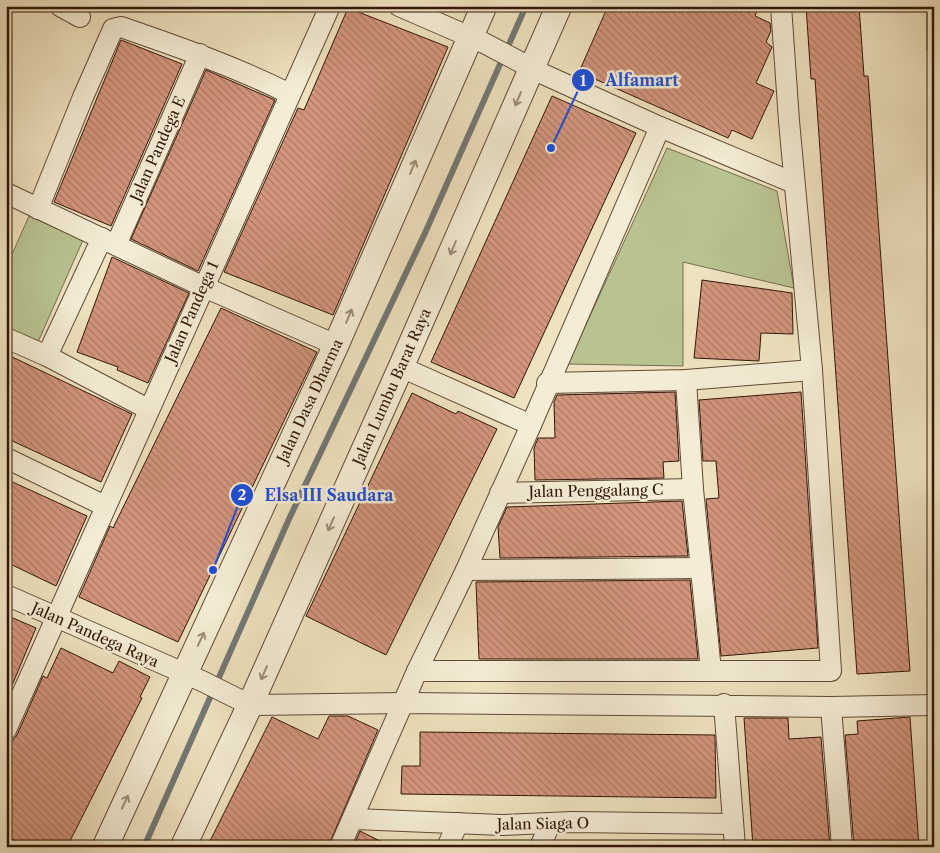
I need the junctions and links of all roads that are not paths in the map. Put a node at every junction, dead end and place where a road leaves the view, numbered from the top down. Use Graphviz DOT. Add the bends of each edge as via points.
graph roads {
  1 [pos="60,6"];
  2 [pos="330,6"];
  3 [pos="399,6"];
  4 [pos="484,6"];
  5 [pos="559,6"];
  6 [pos="781,6"];
  7 [pos="80,17"];
  8 [pos="477,40"];
  9 [pos="200,54"];
  10 [pos="524,64"];
  11 [pos="290,94"];
  12 [pos="660,127"];
  13 [pos="794,183"];
  14 [pos="6,193"];
  15 [pos="38,208"];
  16 [pos="109,242"];
  17 [pos="204,287"];
  18 [pos="6,338"];
  19 [pos="336,345"];
  20 [pos="47,356"];
  21 [pos="401,367"];
  22 [pos="812,370"];
  23 [pos="686,380"];
  24 [pos="547,383"];
  25 [pos="148,409"];
  26 [pos="531,425"];
  27 [pos="6,458"];
  28 [pos="693,489"];
  29 [pos="500,493"];
  30 [pos="105,506"];
  31 [pos="701,568"];
  32 [pos="466,570"];
  33 [pos="6,595"];
  34 [pos="55,618"];
  35 [pos="417,671"];
  36 [pos="711,671"];
  37 [pos="193,678"];
  38 [pos="241,701"];
  39 [pos="404,703"];
  40 [pos="724,704"];
  41 [pos="934,705"];
  42 [pos="831,707"];
  43 [pos="7,725"];
  44 [pos="354,819"];
  45 [pos="458,823"];
  46 [pos="550,824"];
  47 [pos="733,824"];
  48 [pos="105,847"];
  49 [pos="183,847"];
  50 [pos="340,847"];
  51 [pos="447,847"];
  52 [pos="540,847"];
  53 [pos="736,847"];
  54 [pos="842,847"];
  1 -- 7 [label="street"];
  2 -- 11 [label="street, Jalan Pandega 1"];
  3 -- 8 [label="street"];
  4 -- 8 [label="street, Jalan Dasa Dharma"];
  5 -- 10 [label="street, Jalan Lumbu Barat Raya"];
  6 -- 13 [label="street"];
  8 -- 10 [label="street"];
  19 -- 8 [label="street, Jalan Dasa Dharma, one-way"];
  9 -- 11 [label="street"];
  9 -- 15 [label="street" via="121,27 113,29"];
  9 -- 16 [label="street, Jalan Pandega E"];
  10 -- 12 [label="street"];
  10 -- 21 [label="street, Jalan Lumbu Barat Raya, one-way"];
  11 -- 17 [label="street, Jalan Pandega 1"];
  12 -- 13 [label="street"];
  12 -- 24 [label="street"];
  13 -- 22 [label="street"];
  14 -- 15 [label="street"];
  15 -- 16 [label="street"];
  16 -- 17 [label="street"];
  16 -- 20 [label="street, Jalan Pandega E"];
  17 -- 19 [label="street"];
  17 -- 25 [label="street, Jalan Pandega 1"];
  18 -- 20 [label="street"];
  37 -- 19 [label="street, Jalan Dasa Dharma, one-way"];
  20 -- 25 [label="street"];
  21 -- 26 [label="street"];
  21 -- 38 [label="street, Jalan Lumbu Barat Raya, one-way"];
  22 -- 23 [label="street"];
  22 -- 36 [label="street" via="831,671"];
  23 -- 24 [label="street"];
  23 -- 28 [label="street"];
  24 -- 26 [label="street"];
  25 -- 30 [label="street, Jalan Pandega 1"];
  26 -- 29 [label="street"];
  27 -- 30 [label="street"];
  28 -- 29 [label="street, Jalan Penggalang C"];
  28 -- 31 [label="street"];
  29 -- 32 [label="street"];
  30 -- 34 [label="street, Jalan Pandega 1"];
  31 -- 32 [label="street"];
  31 -- 36 [label="street"];
  32 -- 35 [label="street"];
  33 -- 34 [label="street, Jalan Pandega Raya"];
  34 -- 37 [label="street, Jalan Pandega Raya"];
  34 -- 43 [label="street, Jalan Pandega 1"];
  35 -- 36 [label="street"];
  35 -- 39 [label="street"];
  37 -- 38 [label="street, Jalan Pandega Raya"];
  48 -- 37 [label="street, Jalan Dasa Dharma, one-way"];
  38 -- 39 [label="street"];
  38 -- 49 [label="street, Jalan Lumbu Barat Raya"];
  39 -- 40 [label="street"];
  39 -- 44 [label="street"];
  40 -- 42 [label="street"];
  40 -- 47 [label="street"];
  41 -- 42 [label="street"];
  42 -- 54 [label="street"];
  44 -- 45 [label="street, Jalan Siaga O"];
  44 -- 50 [label="street"];
  45 -- 46 [label="street, Jalan Siaga O"];
  45 -- 51 [label="street"];
  46 -- 47 [label="street, Jalan Siaga O"];
  46 -- 52 [label="street"];
  47 -- 53 [label="street"];
}
